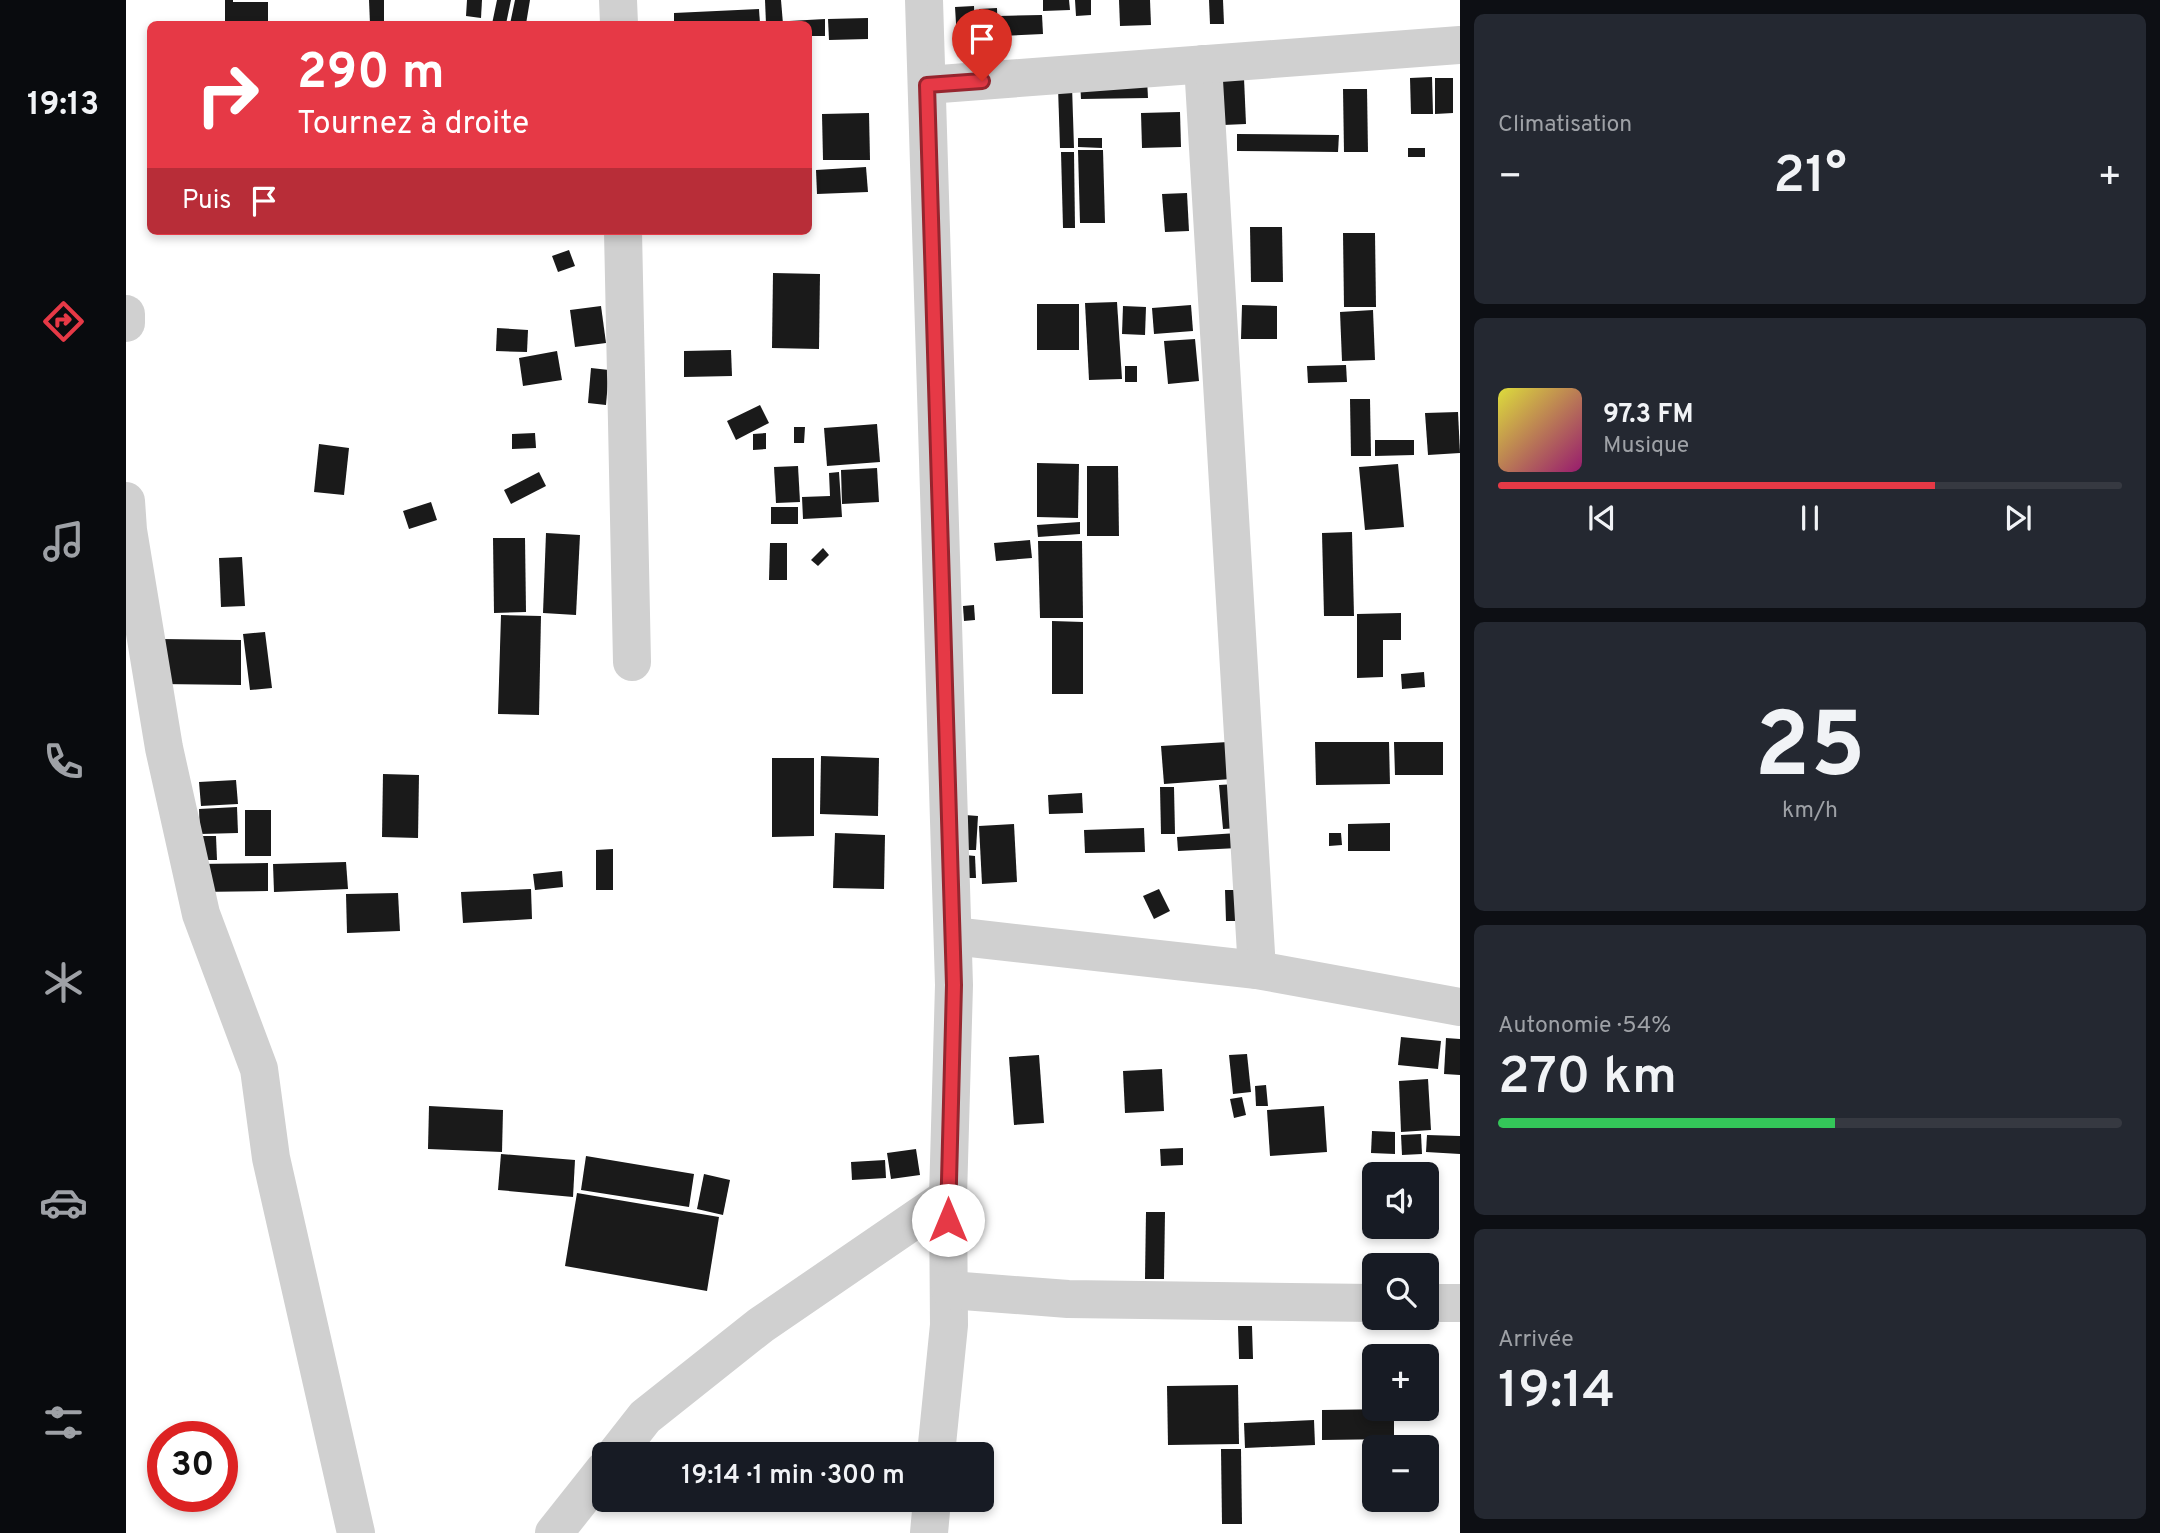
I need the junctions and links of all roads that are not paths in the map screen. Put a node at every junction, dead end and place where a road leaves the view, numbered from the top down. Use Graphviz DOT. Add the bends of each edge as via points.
graph roads {
  1 [pos="618,0"];
  2 [pos="925,0"];
  3 [pos="619,21"];
  4 [pos="1460,44"];
  5 [pos="1203,64"];
  6 [pos="927,85"];
  7 [pos="623,235"];
  8 [pos="126,314"];
  9 [pos="126,323"];
  10 [pos="126,501"];
  11 [pos="632,662"];
  12 [pos="953,936"];
  13 [pos="1257,970"];
  14 [pos="1460,1007"];
  15 [pos="948,1197"];
  16 [pos="950,1290"];
  17 [pos="1362,1303"];
  18 [pos="1439,1303"];
  19 [pos="1460,1303"];
  20 [pos="625,1442"];
  21 [pos="937,1442"];
  22 [pos="592,1485"];
  23 [pos="931,1512"];
  24 [pos="356,1533"];
  25 [pos="554,1533"];
  26 [pos="929,1533"];
  1 -- 3 [label="street"];
  2 -- 6 [label="street"];
  4 -- 5 [label="street"];
  5 -- 6 [label="street"];
  5 -- 13 [label="street"];
  6 -- 12 [label="street"];
  7 -- 11 [label="street"];
  8 -- 9 [label="street"];
  10 -- 24 [label="street" via="164,748 195,888 259,1069 271,1158"];
  12 -- 13 [label="street"];
  12 -- 15 [label="street"];
  13 -- 14 [label="street"];
  15 -- 16 [label="street"];
  15 -- 20 [label="street" via="761,1325 645,1417"];
  16 -- 17 [label="street" via="1068,1298"];
  16 -- 21 [label="street"];
  18 -- 19 [label="street"];
  22 -- 25 [label="street"];
  23 -- 26 [label="street"];
}
